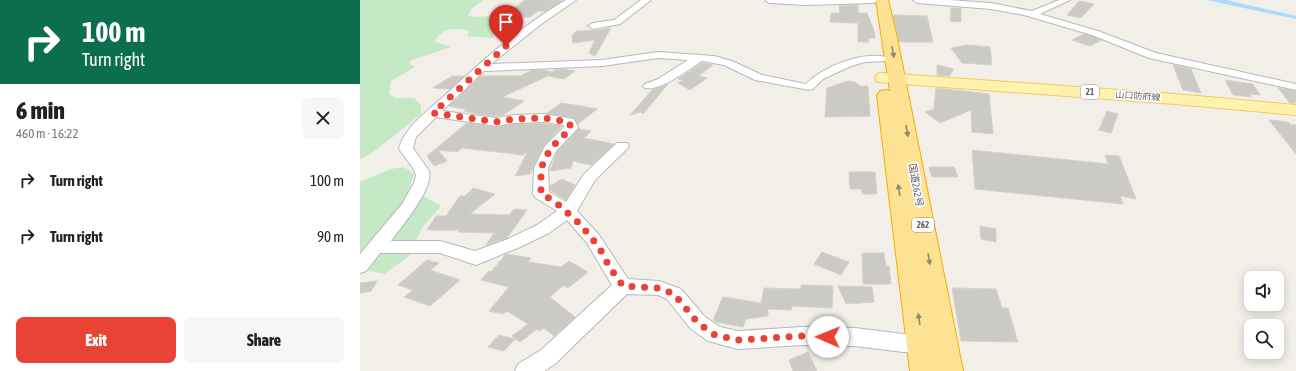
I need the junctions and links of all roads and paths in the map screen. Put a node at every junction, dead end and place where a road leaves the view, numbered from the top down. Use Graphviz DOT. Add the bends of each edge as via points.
graph roads {
  1 [pos="572,0"];
  2 [pos="646,0"];
  3 [pos="769,0"];
  4 [pos="873,0"];
  5 [pos="882,0"];
  6 [pos="917,0"];
  7 [pos="1066,0"];
  8 [pos="1028,14"];
  9 [pos="593,26"];
  10 [pos="698,59"];
  11 [pos="482,68"];
  12 [pos="888,72"];
  13 [pos="649,86"];
  14 [pos="1296,87"];
  15 [pos="1296,110"];
  16 [pos="433,113"];
  17 [pos="622,146"];
  18 [pos="568,212"];
  19 [pos="376,247"];
  20 [pos="360,266"];
  21 [pos="623,286"];
  22 [pos="933,344"];
  23 [pos="526,371"];
  24 [pos="926,371"];
  25 [pos="948,371"];
  1 -- 11 [label="street" via="530,27"];
  2 -- 9 [label="street" via="617,22"];
  3 -- 4 [label="street"];
  4 -- 12 [label="highway, 国道262号 / 262"];
  5 -- 12 [label="highway, 国道262号 / 262, one-way"];
  6 -- 8 [label="street" via="991,6"];
  7 -- 8 [label="street"];
  8 -- 14 [label="street" via="1095,34 1153,56"];
  10 -- 11 [label="street" via="650,55 618,62"];
  10 -- 12 [label="street" via="722,61 759,78 804,87 847,64 865,59"];
  10 -- 13 [label="street"];
  11 -- 16 [label="street"];
  12 -- 15 [label="main road, 山口防府線 / 21"];
  12 -- 22 [label="highway, 国道262号 / 262"];
  16 -- 18 [label="street" via="496,122 544,118 569,122 571,128 550,149 541,168 541,194"];
  16 -- 19 [label="street" via="408,139 406,149 420,167 423,176 420,186 404,213"];
  17 -- 18 [label="street" via="589,177"];
  18 -- 19 [label="street" via="543,230 476,258 440,246"];
  18 -- 21 [label="street" via="596,243"];
  19 -- 20 [label="street"];
  21 -- 22 [label="street" via="659,288 674,294 698,323 715,335 738,340 817,336"];
  21 -- 23 [label="street" via="548,357"];
  22 -- 24 [label="highway, 国道262号 / 262"];
  22 -- 25 [label="highway, 国道262号 / 262"];
}
